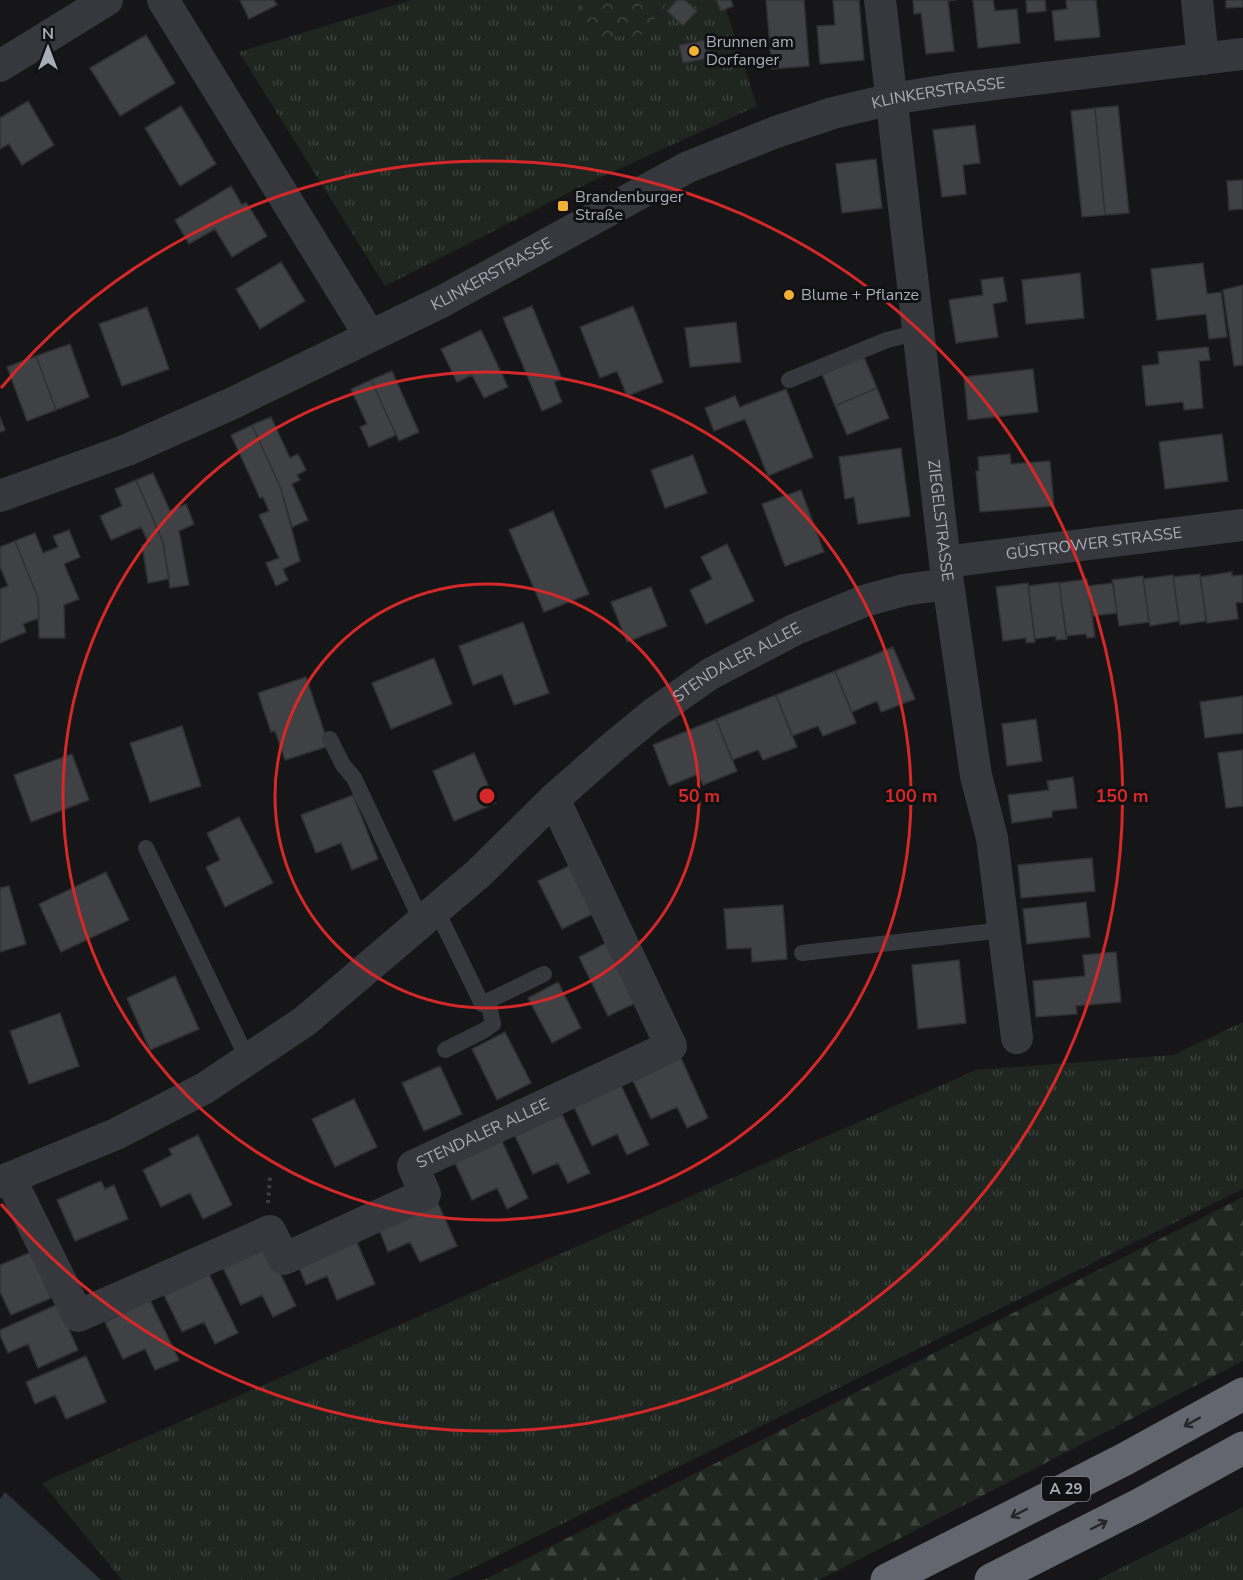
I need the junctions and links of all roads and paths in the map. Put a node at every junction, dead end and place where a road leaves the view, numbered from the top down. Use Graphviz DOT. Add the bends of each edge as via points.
graph roads {
  1 [pos="107,0"];
  2 [pos="164,0"];
  3 [pos="880,0"];
  4 [pos="1197,0"];
  5 [pos="1243,54"];
  6 [pos="1203,59"];
  7 [pos="0,66"];
  8 [pos="892,99"];
  9 [pos="919,332"];
  10 [pos="370,336"];
  11 [pos="789,380"];
  12 [pos="0,496"];
  13 [pos="1243,525"];
  14 [pos="947,573"];
  15 [pos="330,739"];
  16 [pos="554,799"];
  17 [pos="146,848"];
  18 [pos="429,915"];
  19 [pos="1003,930"];
  20 [pos="802,953"];
  21 [pos="544,974"];
  22 [pos="488,1001"];
  23 [pos="1017,1038"];
  24 [pos="445,1050"];
  25 [pos="247,1058"];
  26 [pos="5,1180"];
  27 [pos="1243,1394"];
  28 [pos="1243,1448"];
  29 [pos="887,1580"];
  30 [pos="991,1580"];
  1 -- 7 [label="street"];
  2 -- 10 [label="street"];
  3 -- 8 [label="street, ZIEGELSTRASSE"];
  4 -- 6 [label="street"];
  5 -- 6 [label="street, KLINKERSTRASSE"];
  6 -- 8 [label="street, KLINKERSTRASSE"];
  8 -- 9 [label="street, ZIEGELSTRASSE"];
  8 -- 10 [label="street, KLINKERSTRASSE" via="785,128 688,167 443,301"];
  9 -- 11 [label="lane" via="887,340"];
  9 -- 14 [label="street, ZIEGELSTRASSE"];
  10 -- 12 [label="street, KLINKERSTRASSE" via="128,450"];
  13 -- 14 [label="street, GÜSTROWER STRASSE"];
  14 -- 16 [label="street, STENDALER ALLEE" via="796,629 710,674 653,714"];
  14 -- 19 [label="street, ZIEGELSTRASSE" via="976,776 992,838"];
  15 -- 18 [label="lane"];
  16 -- 18 [label="street, STENDALER ALLEE" via="479,873"];
  16 -- 26 [label="street, STENDALER ALLEE" via="671,1046 413,1166 425,1194 353,1228 284,1259 270,1231 78,1316"];
  17 -- 25 [label="lane"];
  18 -- 22 [label="lane" via="482,1004"];
  18 -- 25 [label="street, STENDALER ALLEE" via="305,1021"];
  19 -- 20 [label="lane"];
  19 -- 23 [label="street, ZIEGELSTRASSE"];
  21 -- 22 [label="lane"];
  22 -- 24 [label="lane" via="493,1024"];
  25 -- 26 [label="street, STENDALER ALLEE" via="205,1088 116,1134"];
  27 -- 29 [label="highway, A 29, one-way"];
  30 -- 28 [label="highway, one-way"];
}
